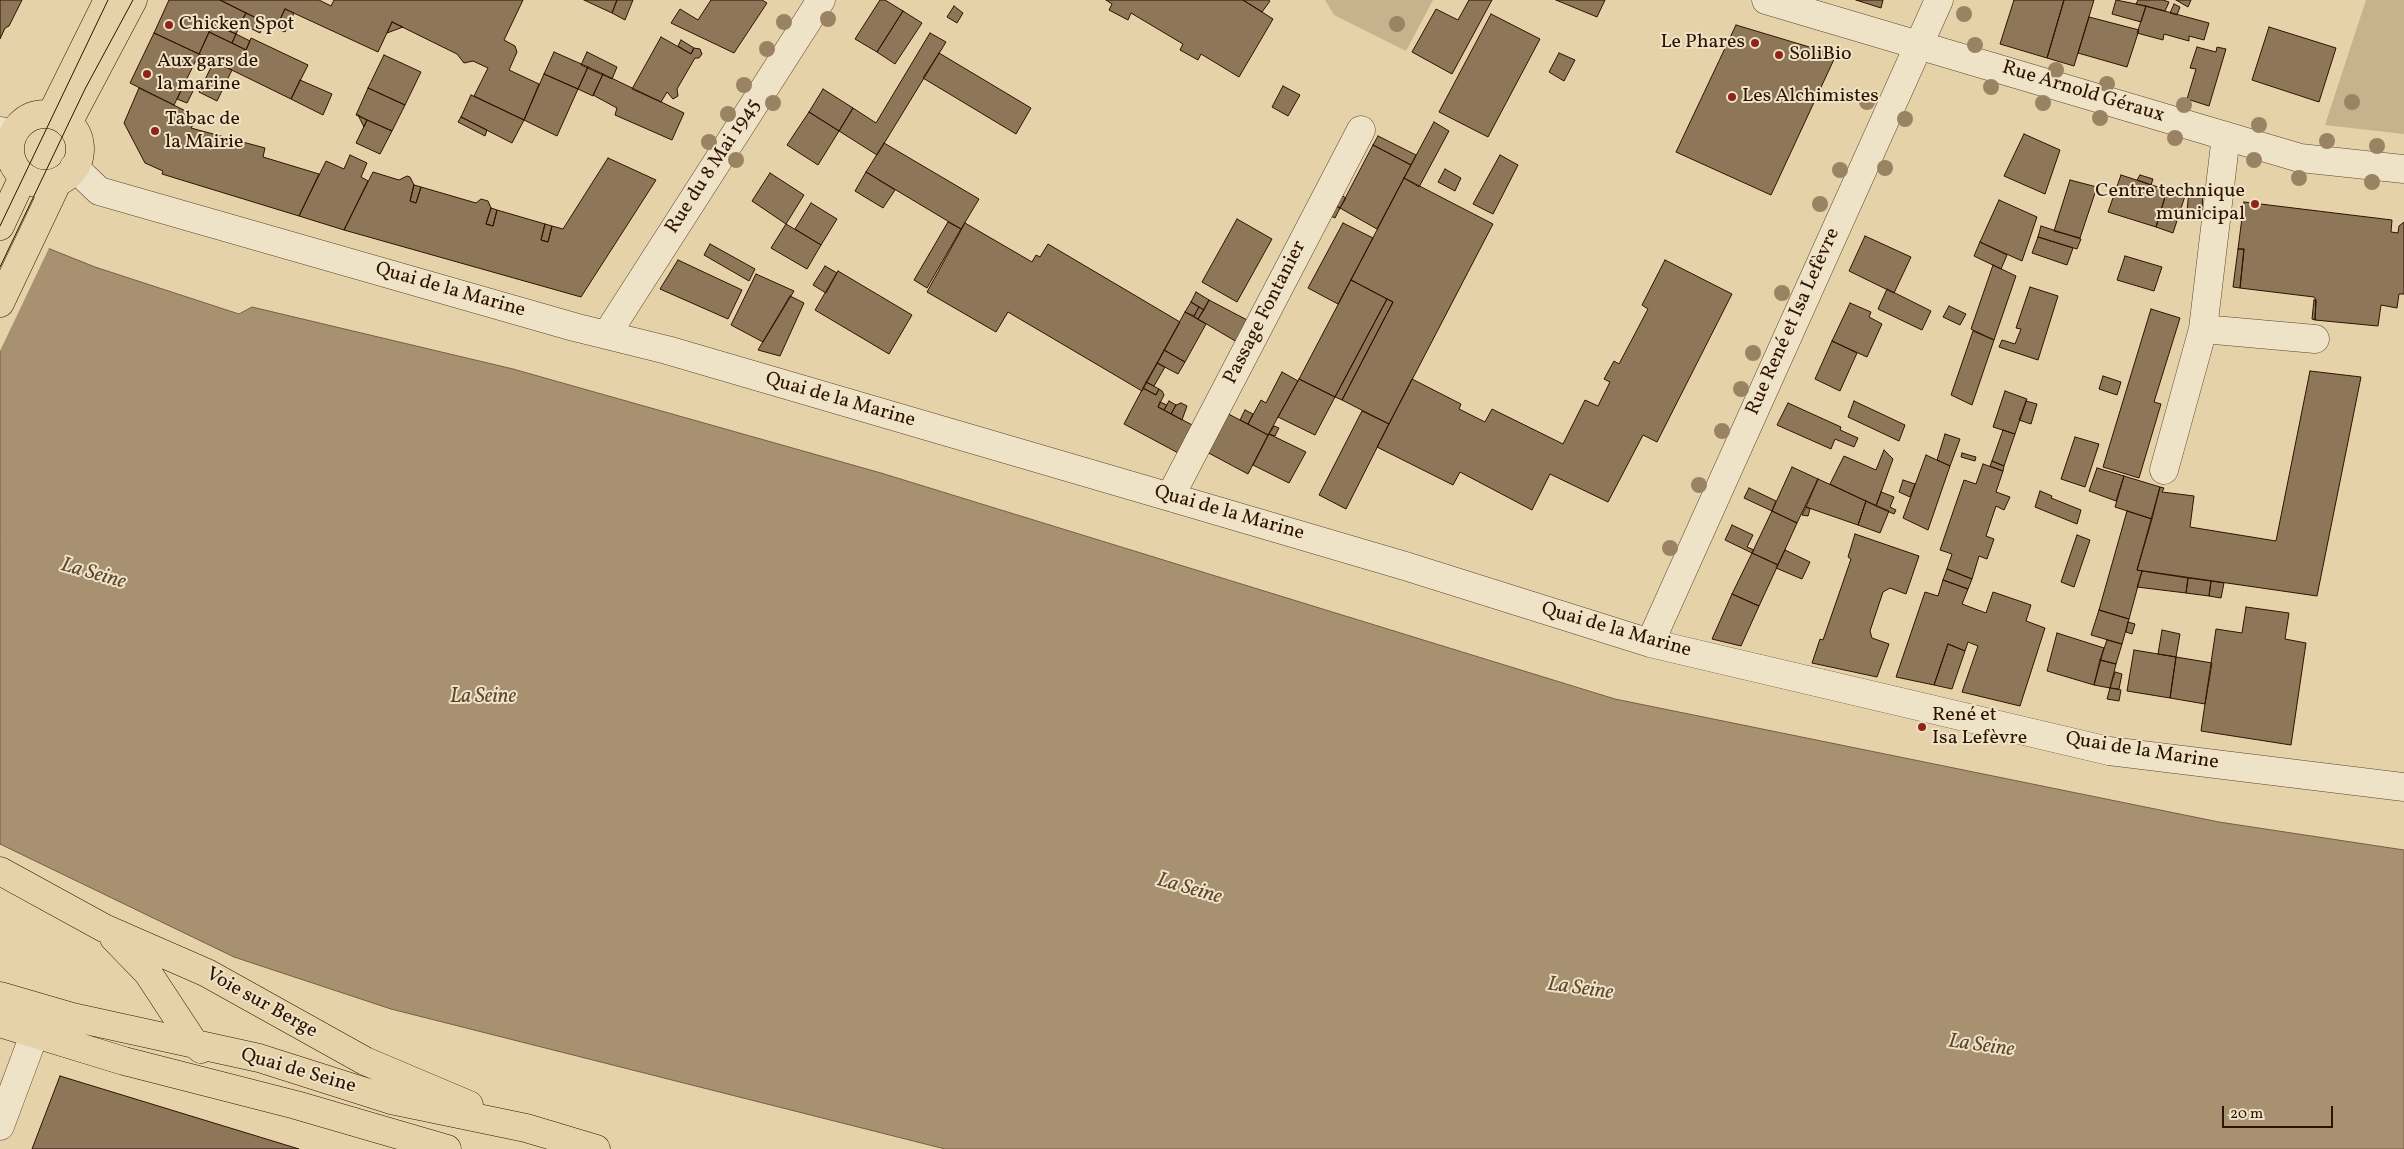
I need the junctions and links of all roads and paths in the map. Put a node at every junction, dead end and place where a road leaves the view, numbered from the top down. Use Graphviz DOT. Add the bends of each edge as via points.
graph roads {
  1 [pos="108,0"];
  2 [pos="133,0"];
  3 [pos="821,0"];
  4 [pos="1766,0"];
  5 [pos="1939,0"];
  6 [pos="1919,45"];
  7 [pos="60,119"];
  8 [pos="1361,130"];
  9 [pos="6,132"];
  10 [pos="2226,136"];
  11 [pos="2404,169"];
  12 [pos="66,175"];
  13 [pos="23,177"];
  14 [pos="6,214"];
  15 [pos="0,303"];
  16 [pos="2203,329"];
  17 [pos="607,334"];
  18 [pos="2315,340"];
  19 [pos="2164,470"];
  20 [pos="1170,497"];
  21 [pos="1650,643"];
  22 [pos="2404,787"];
  23 [pos="0,871"];
  24 [pos="104,928"];
  25 [pos="0,996"];
  26 [pos="0,1024"];
  27 [pos="34,1035"];
  28 [pos="194,1043"];
  29 [pos="417,1095"];
  30 [pos="296,1105"];
  31 [pos="0,1126"];
  32 [pos="447,1149"];
  33 [pos="596,1149"];
  1 -- 7 [label="main road"];
  2 -- 7 [label="main road"];
  3 -- 17 [label="street, Rue du 8 Mai 1945"];
  4 -- 6 [label="street, Rue Arnold Géraux"];
  5 -- 6 [label="street, Rue René et Isa Lefèvre"];
  6 -- 10 [label="street, Rue Arnold Géraux"];
  6 -- 21 [label="street, Rue René et Isa Lefèvre"];
  7 -- 9 [label="main road" via="29,118"];
  7 -- 12 [label="main road" via="78,140 78,159"];
  8 -- 20 [label="street, Passage Fontanier"];
  9 -- 13 [label="main road" via="10,158"];
  10 -- 11 [label="street, Rue Arnold Géraux" via="2300,158"];
  10 -- 16 [label="street"];
  12 -- 13 [label="main road" via="40,184"];
  12 -- 15 [label="main road" via="40,218"];
  12 -- 17 [label="street, Quai de la Marine" via="99,191"];
  13 -- 14 [label="main road"];
  16 -- 18 [label="street"];
  16 -- 19 [label="street"];
  17 -- 20 [label="street, Quai de la Marine"];
  20 -- 21 [label="street, Quai de la Marine"];
  21 -- 22 [label="street, Quai de la Marine" via="2109,751"];
  23 -- 24 [label="main road, Voie sur Berge"];
  24 -- 28 [label="main road" via="148,973"];
  24 -- 29 [label="main road, Voie sur Berge" via="207,973 365,1060"];
  25 -- 28 [label="main road, Quai de Seine" via="72,1018"];
  26 -- 27 [label="main road, Quai de Seine"];
  27 -- 30 [label="main road, Quai de Seine"];
  27 -- 31 [label="street"];
  28 -- 29 [label="main road, Quai de Seine"];
  28 -- 30 [label="main road" via="224,1066"];
  29 -- 33 [label="main road, Voie sur Berge"];
  30 -- 32 [label="main road, Quai de Seine"];
}
